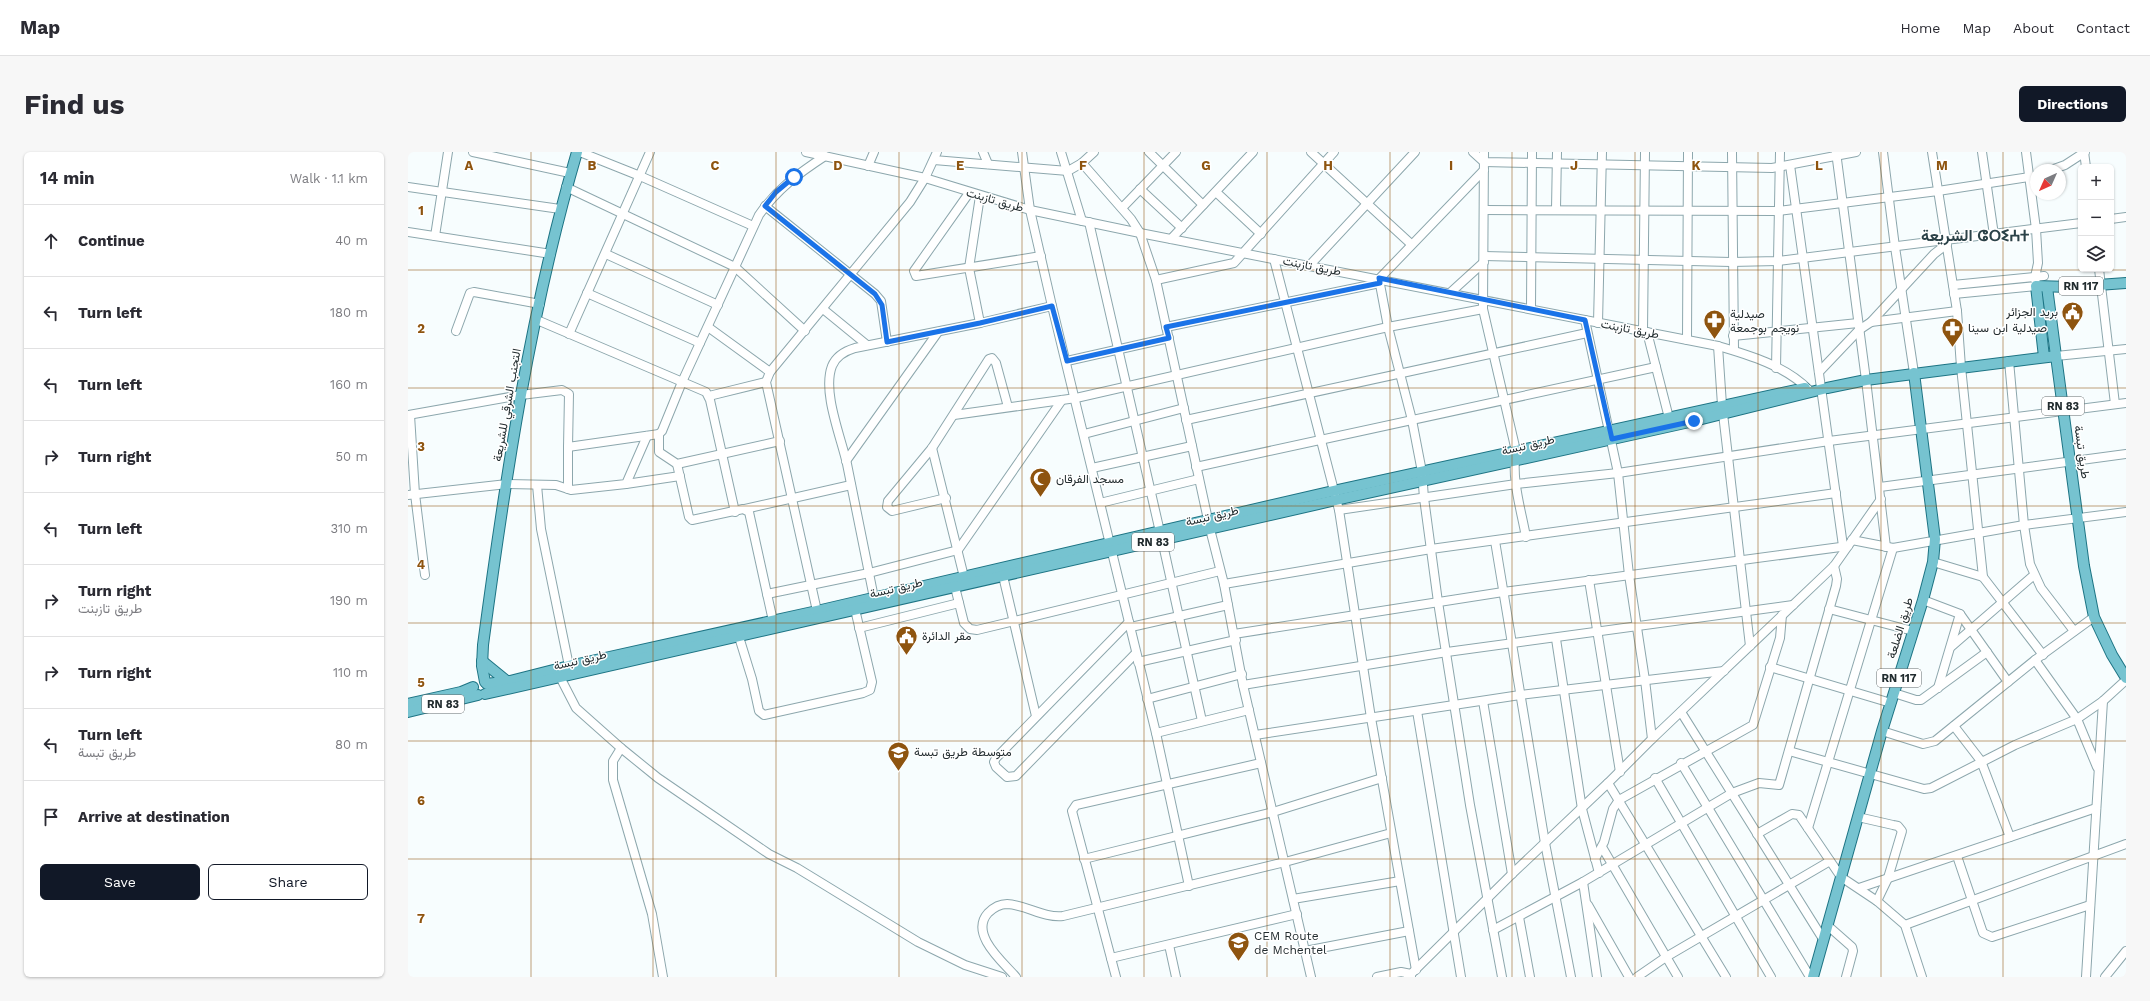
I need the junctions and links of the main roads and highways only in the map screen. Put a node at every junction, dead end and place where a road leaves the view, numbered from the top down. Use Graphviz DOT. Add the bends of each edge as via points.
graph roads {
  1 [pos="577,152"];
  2 [pos="2126,283"];
  3 [pos="2047,287"];
  4 [pos="2056,356"];
  5 [pos="2044,357"];
  6 [pos="1914,373"];
  7 [pos="1723,409"];
  8 [pos="1611,434"];
  9 [pos="1423,476"];
  10 [pos="1111,546"];
  11 [pos="854,607"];
  12 [pos="639,655"];
  13 [pos="482,663"];
  14 [pos="588,666"];
  15 [pos="2126,679"];
  16 [pos="508,682"];
  17 [pos="481,687"];
  18 [pos="408,704"];
  19 [pos="408,712"];
  20 [pos="1811,977"];
  1 -- 13 [label="main road, التجنب الشرقي للشريعة" via="560,209 521,395 506,484"];
  2 -- 3 [label="main road, RN 117"];
  3 -- 4 [label="main road, RN 117"];
  3 -- 5 [label="main road, RN 117" via="2036,282"];
  4 -- 5 [label="main road, طريق تبسة / RN 83"];
  4 -- 15 [label="main road, طريق تبسة / RN 83" via="2084,566 2094,617"];
  5 -- 6 [label="main road, طريق تبسة / RN 83"];
  6 -- 7 [label="main road, طريق تبسة / RN 83" via="1809,390"];
  6 -- 20 [label="main road, طريق الضلعة / RN 117" via="1935,539 1932,562"];
  7 -- 8 [label="main road, طريق تبسة / RN 83"];
  7 -- 8 [label="main road, طريق تبسة / RN 83" via="1669,418"];
  8 -- 9 [label="main road, طريق تبسة / RN 83" via="1516,451"];
  8 -- 9 [label="main road, طريق تبسة / RN 83" via="1514,461"];
  9 -- 10 [label="main road, طريق تبسة / RN 83" via="1336,500"];
  10 -- 11 [label="main road, طريق تبسة / RN 83" via="1003,576"];
  10 -- 11 [label="main road, طريق تبسة / RN 83" via="874,598"];
  11 -- 12 [label="main road, طريق تبسة / RN 83" via="739,637"];
  11 -- 12 [label="main road, طريق تبسة / RN 83" via="817,611"];
  12 -- 14 [label="main road, طريق تبسة / RN 83"];
  13 -- 16 [label="main road"];
  13 -- 17 [label="main road, التجنب الشرقي للشريعة"];
  14 -- 16 [label="main road, طريق تبسة / RN 83" via="569,666"];
  14 -- 17 [label="main road, طريق تبسة / RN 83" via="560,677"];
  16 -- 17 [label="main road, طريق تبسة / RN 83"];
  17 -- 18 [label="main road, طريق تبسة / RN 83"];
  17 -- 19 [label="main road, طريق تبسة / RN 83"];
}
